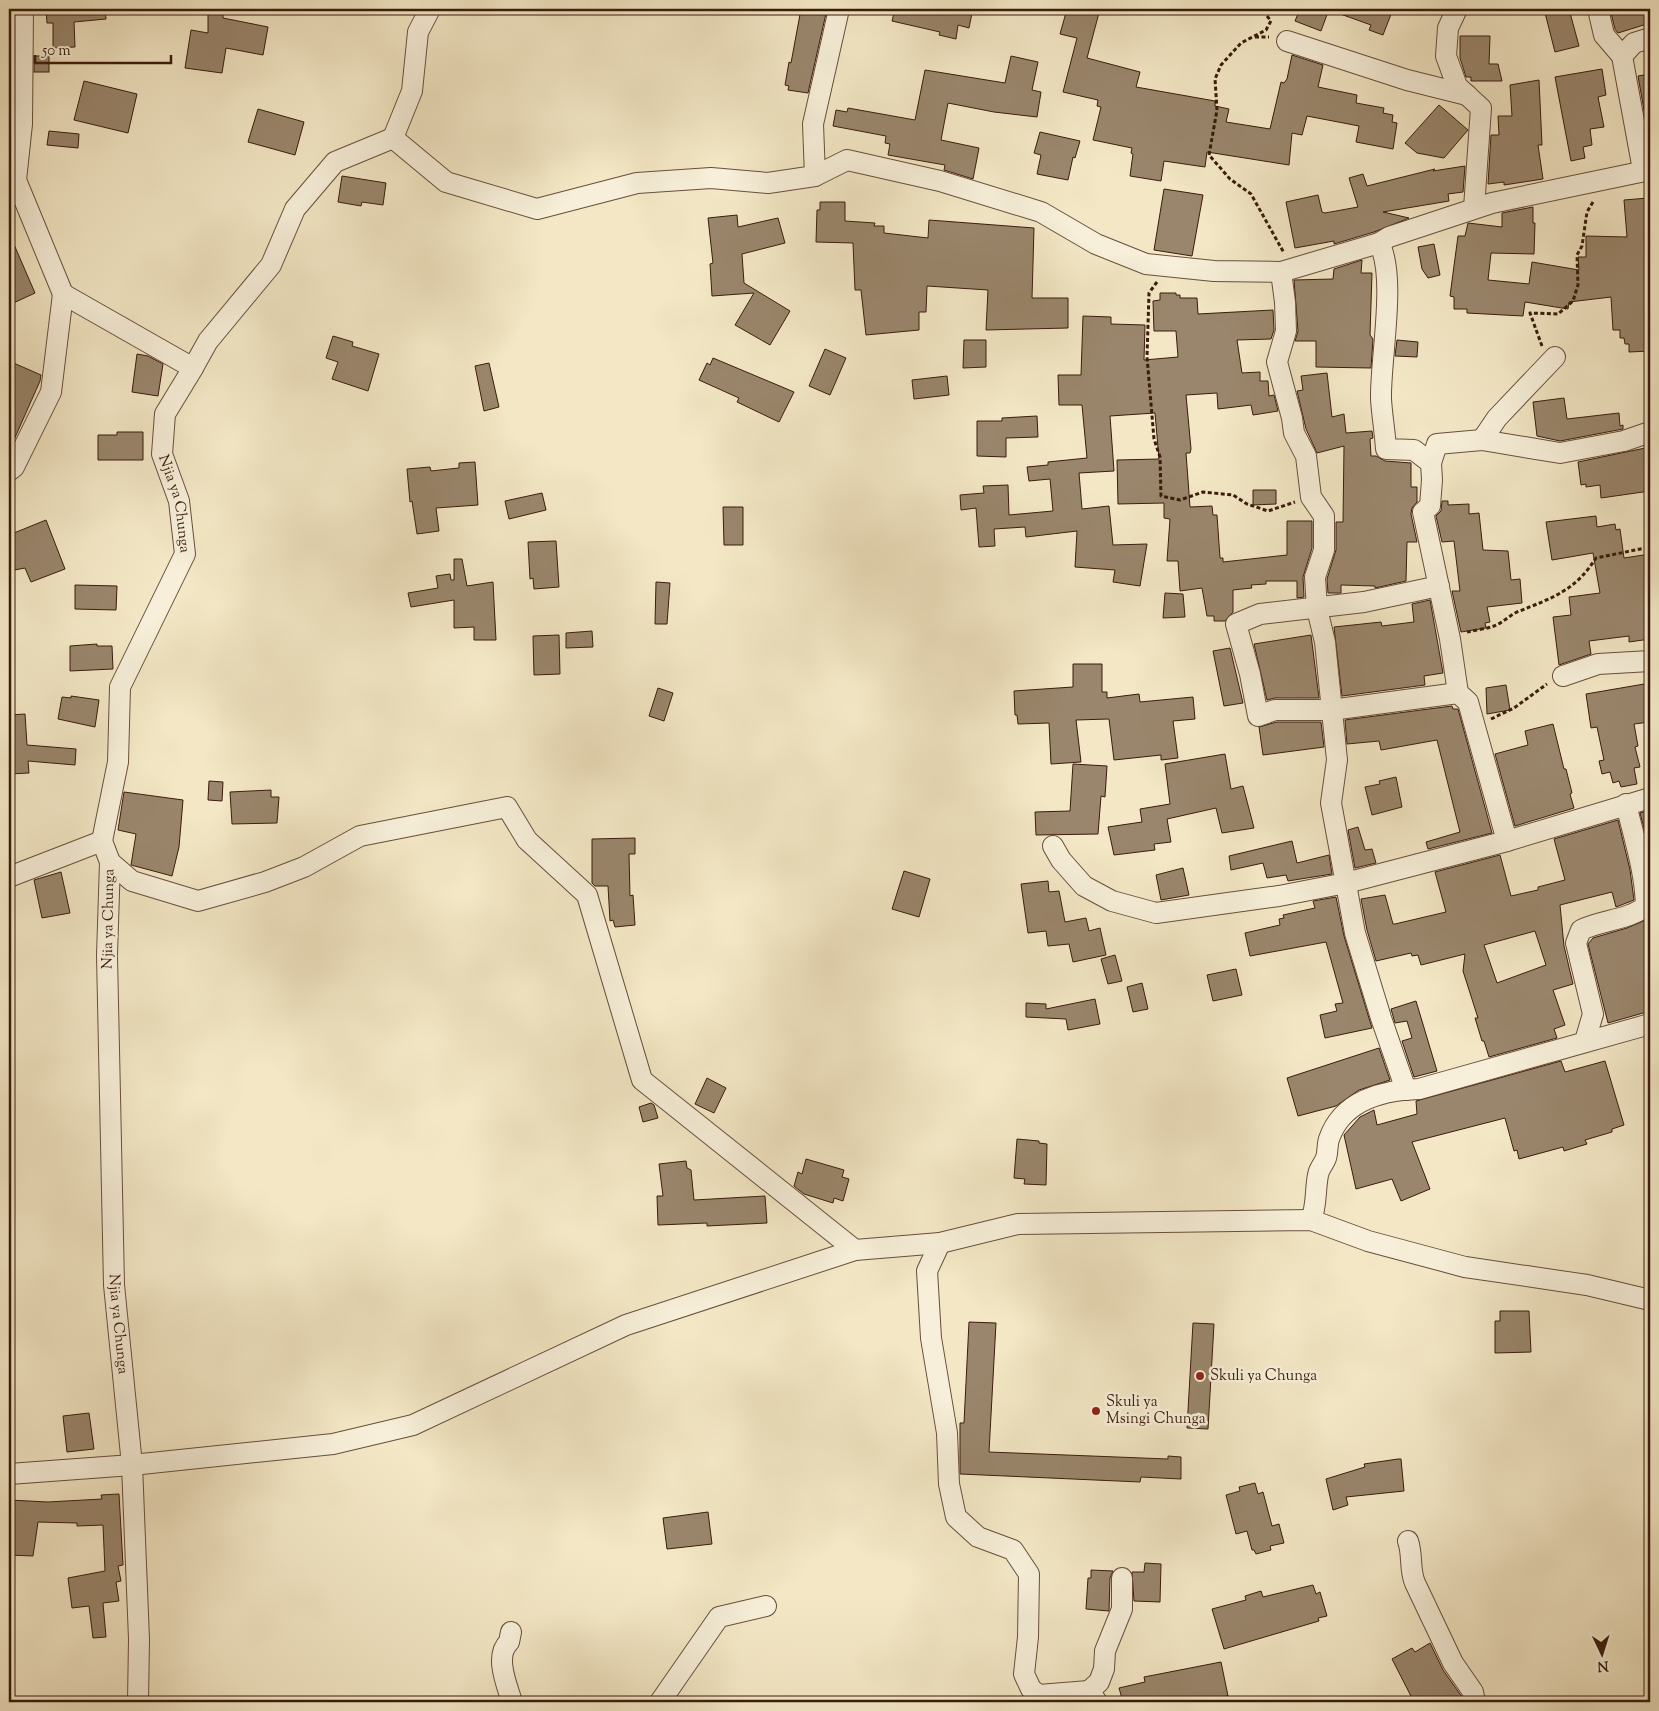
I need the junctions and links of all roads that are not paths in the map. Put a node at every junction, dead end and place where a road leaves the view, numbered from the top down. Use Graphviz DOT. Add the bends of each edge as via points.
graph roads {
  1 [pos="23,9"];
  2 [pos="430,9"];
  3 [pos="839,9"];
  4 [pos="1457,9"];
  5 [pos="1598,9"];
  6 [pos="1650,38"];
  7 [pos="1287,41"];
  8 [pos="1622,56"];
  9 [pos="1467,95"];
  10 [pos="393,138"];
  11 [pos="14,156"];
  12 [pos="1648,170"];
  13 [pos="815,176"];
  14 [pos="1474,208"];
  15 [pos="1379,243"];
  16 [pos="1282,271"];
  17 [pos="63,294"];
  18 [pos="1551,361"];
  19 [pos="193,368"];
  20 [pos="1650,432"];
  21 [pos="1482,440"];
  22 [pos="1431,463"];
  23 [pos="9,471"];
  24 [pos="1439,586"];
  25 [pos="1316,609"];
  26 [pos="1650,660"];
  27 [pos="1563,676"];
  28 [pos="1458,693"];
  29 [pos="1332,710"];
  30 [pos="1650,798"];
  31 [pos="1626,804"];
  32 [pos="102,841"];
  33 [pos="1507,841"];
  34 [pos="1053,846"];
  35 [pos="110,862"];
  36 [pos="9,877"];
  37 [pos="1346,883"];
  38 [pos="1650,1024"];
  39 [pos="1585,1041"];
  40 [pos="1406,1090"];
  41 [pos="1311,1220"];
  42 [pos="940,1243"];
  43 [pos="855,1250"];
  44 [pos="1650,1300"];
  45 [pos="132,1465"];
  46 [pos="9,1474"];
  47 [pos="1408,1541"];
  48 [pos="1122,1578"];
  49 [pos="766,1606"];
  50 [pos="511,1632"];
  51 [pos="1027,1695"];
  52 [pos="1093,1697"];
  53 [pos="138,1702"];
  54 [pos="512,1702"];
  55 [pos="660,1702"];
  56 [pos="1475,1702"];
  1 -- 11 [label="street" via="22,124"];
  2 -- 10 [label="street" via="418,32 412,91"];
  3 -- 13 [label="street" via="813,124"];
  4 -- 9 [label="street" via="1448,28 1446,56 1457,86"];
  5 -- 8 [label="street" via="1604,35"];
  6 -- 8 [label="street" via="1634,43"];
  7 -- 9 [label="street" via="1397,77"];
  8 -- 12 [label="street"];
  9 -- 14 [label="street" via="1481,108"];
  10 -- 13 [label="street" via="446,182 537,209 637,183 711,178 768,183"];
  10 -- 19 [label="street, Njia ya Chunga" via="335,162 295,209 271,265 208,341"];
  11 -- 17 [label="street" via="16,180"];
  12 -- 14 [label="street"];
  13 -- 16 [label="street" via="847,160 940,182 1041,212 1096,244 1146,264 1214,271"];
  14 -- 15 [label="street"];
  15 -- 16 [label="street"];
  15 -- 22 [label="street" via="1385,267 1381,399 1386,449 1414,450"];
  16 -- 25 [label="street" via="1286,331 1277,362 1294,433 1306,456 1311,497 1324,516 1324,550 1315,577"];
  17 -- 19 [label="street"];
  17 -- 23 [label="street" via="51,392 14,467"];
  18 -- 21 [label="street" via="1497,418"];
  19 -- 32 [label="street, Njia ya Chunga" via="165,414 162,454 178,501 185,554 120,687 118,762"];
  20 -- 21 [label="street" via="1624,441 1560,453"];
  21 -- 22 [label="street" via="1437,444"];
  22 -- 24 [label="street" via="1430,506 1423,512"];
  24 -- 25 [label="street" via="1378,600"];
  24 -- 28 [label="street"];
  25 -- 29 [label="street" via="1326,642"];
  25 -- 29 [label="street" via="1260,614 1236,624 1258,716 1275,710"];
  26 -- 27 [label="street" via="1598,664"];
  28 -- 29 [label="street"];
  28 -- 33 [label="street" via="1468,702"];
  29 -- 37 [label="street" via="1337,760 1331,803"];
  30 -- 31 [label="street"];
  31 -- 33 [label="street"];
  31 -- 39 [label="street" via="1646,890 1646,906 1638,912 1580,930 1576,943 1593,1014"];
  32 -- 35 [label="street, Njia ya Chunga"];
  32 -- 36 [label="street"];
  33 -- 37 [label="street"];
  34 -- 37 [label="street" via="1084,886 1112,901 1156,913"];
  35 -- 43 [label="street" via="132,881 198,900 265,882 304,867 360,836 507,807 527,840 587,895 642,1080"];
  35 -- 45 [label="street, Njia ya Chunga" via="107,955 114,1285"];
  37 -- 40 [label="street" via="1355,933"];
  38 -- 39 [label="street"];
  39 -- 40 [label="street"];
  40 -- 41 [label="street" via="1371,1097 1342,1114 1328,1141 1326,1158 1319,1170 1315,1211"];
  41 -- 42 [label="street" via="1018,1224"];
  41 -- 44 [label="street" via="1368,1242 1465,1267 1587,1285"];
  42 -- 43 [label="street"];
  42 -- 51 [label="street" via="927,1272 931,1338 947,1433 949,1484 956,1517 978,1537 1013,1550 1029,1574 1024,1674"];
  43 -- 45 [label="street" via="626,1324 413,1425 333,1444"];
  45 -- 46 [label="street"];
  45 -- 53 [label="street, Njia ya Chunga" via="139,1639"];
  47 -- 56 [label="street" via="1410,1572 1449,1655 1473,1692"];
  48 -- 52 [label="street" via="1122,1609 1105,1651 1104,1669"];
  49 -- 55 [label="street" via="719,1617"];
  50 -- 54 [label="street" via="502,1660"];
  51 -- 52 [label="street"];
}
